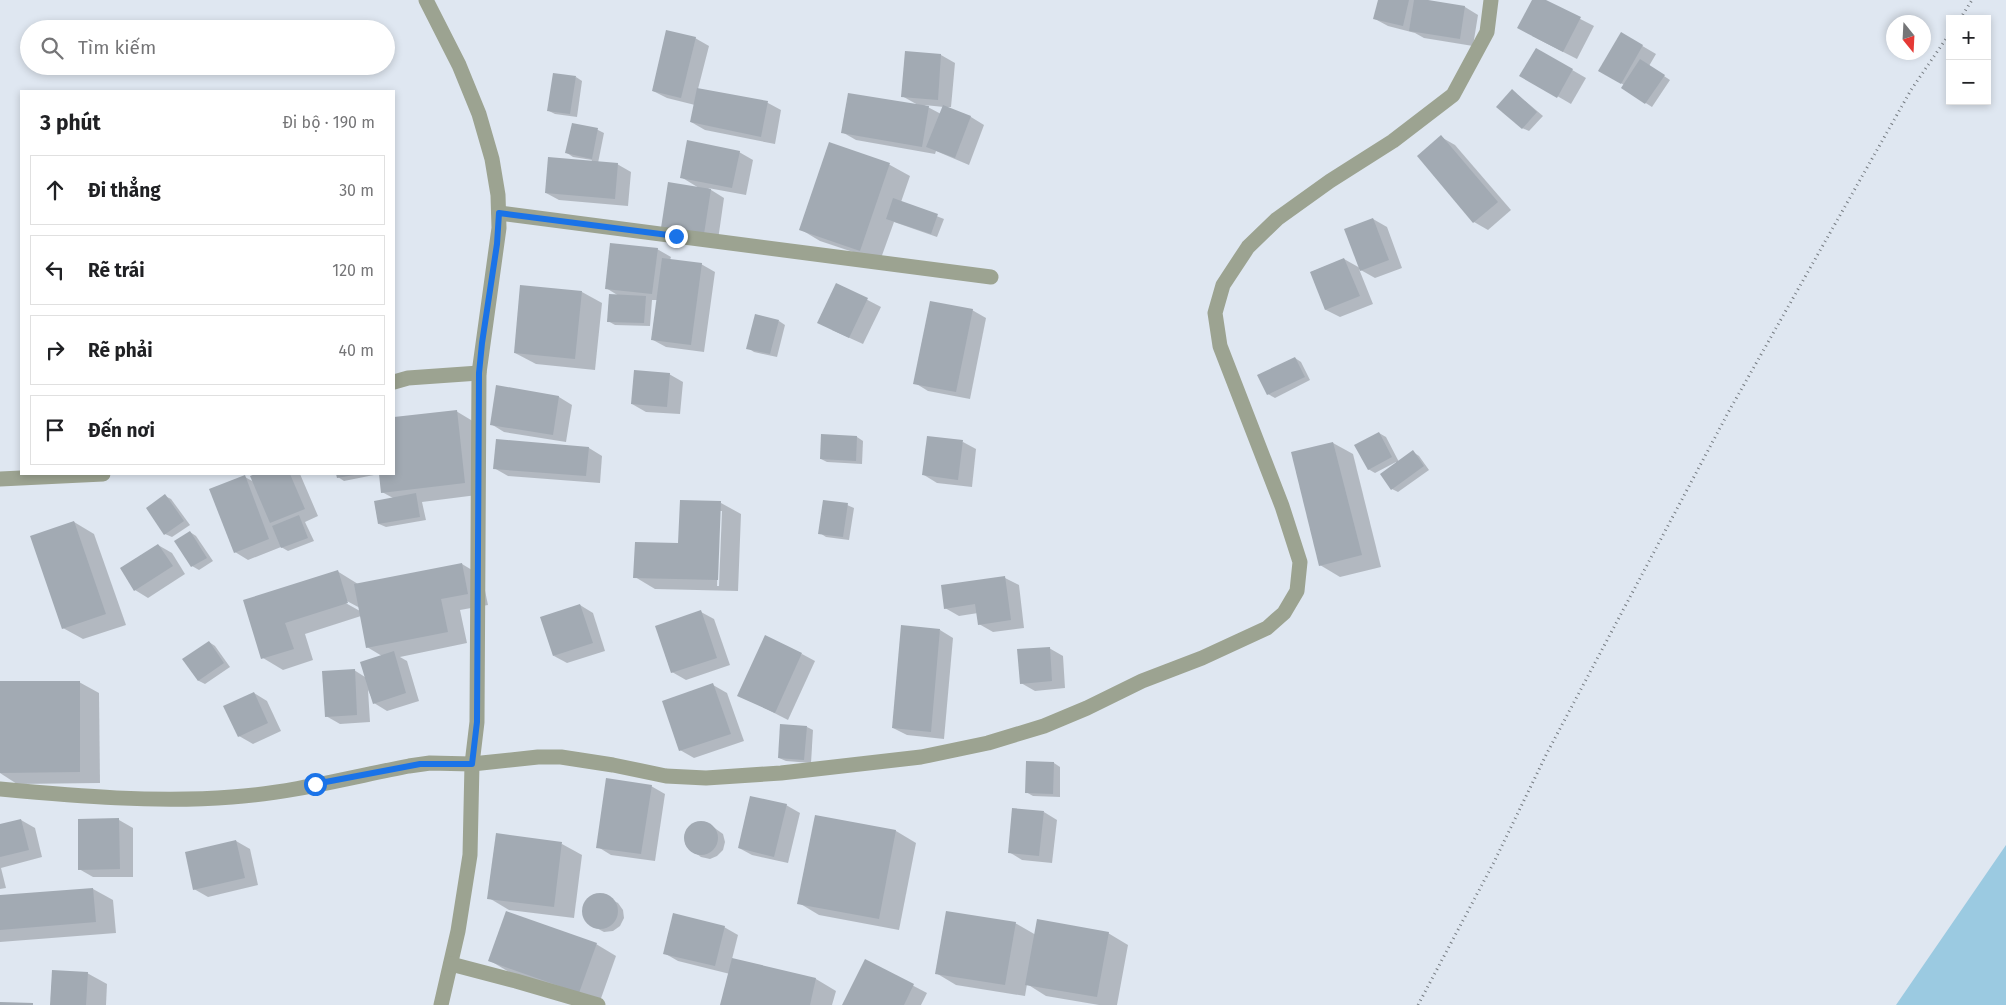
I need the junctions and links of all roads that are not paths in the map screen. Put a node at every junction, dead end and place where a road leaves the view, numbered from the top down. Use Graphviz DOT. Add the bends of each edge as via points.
graph roads {
  1 [pos="426,0"];
  2 [pos="1491,0"];
  3 [pos="499,213"];
  4 [pos="991,277"];
  5 [pos="479,373"];
  6 [pos="395,382"];
  7 [pos="86,475"];
  8 [pos="0,480"];
  9 [pos="472,764"];
  10 [pos="0,789"];
  11 [pos="451,964"];
  12 [pos="441,1005"];
  13 [pos="598,1005"];
  1 -- 3 [label="street" via="479,114 492,159"];
  2 -- 9 [label="street" via="1487,32 1453,95 1393,141 1277,219 1248,247 1223,284 1215,313 1220,346 1282,506 1300,562 1297,591 1284,613 1267,628 1044,726 988,743 921,757 706,778 666,776 562,757"];
  3 -- 4 [label="street"];
  3 -- 5 [label="street"];
  5 -- 6 [label="street"];
  5 -- 9 [label="street" via="477,722"];
  7 -- 8 [label="street"];
  9 -- 10 [label="street" via="430,763 234,797 166,800"];
  9 -- 11 [label="street" via="470,855"];
  11 -- 12 [label="street"];
  11 -- 13 [label="street"];
}
